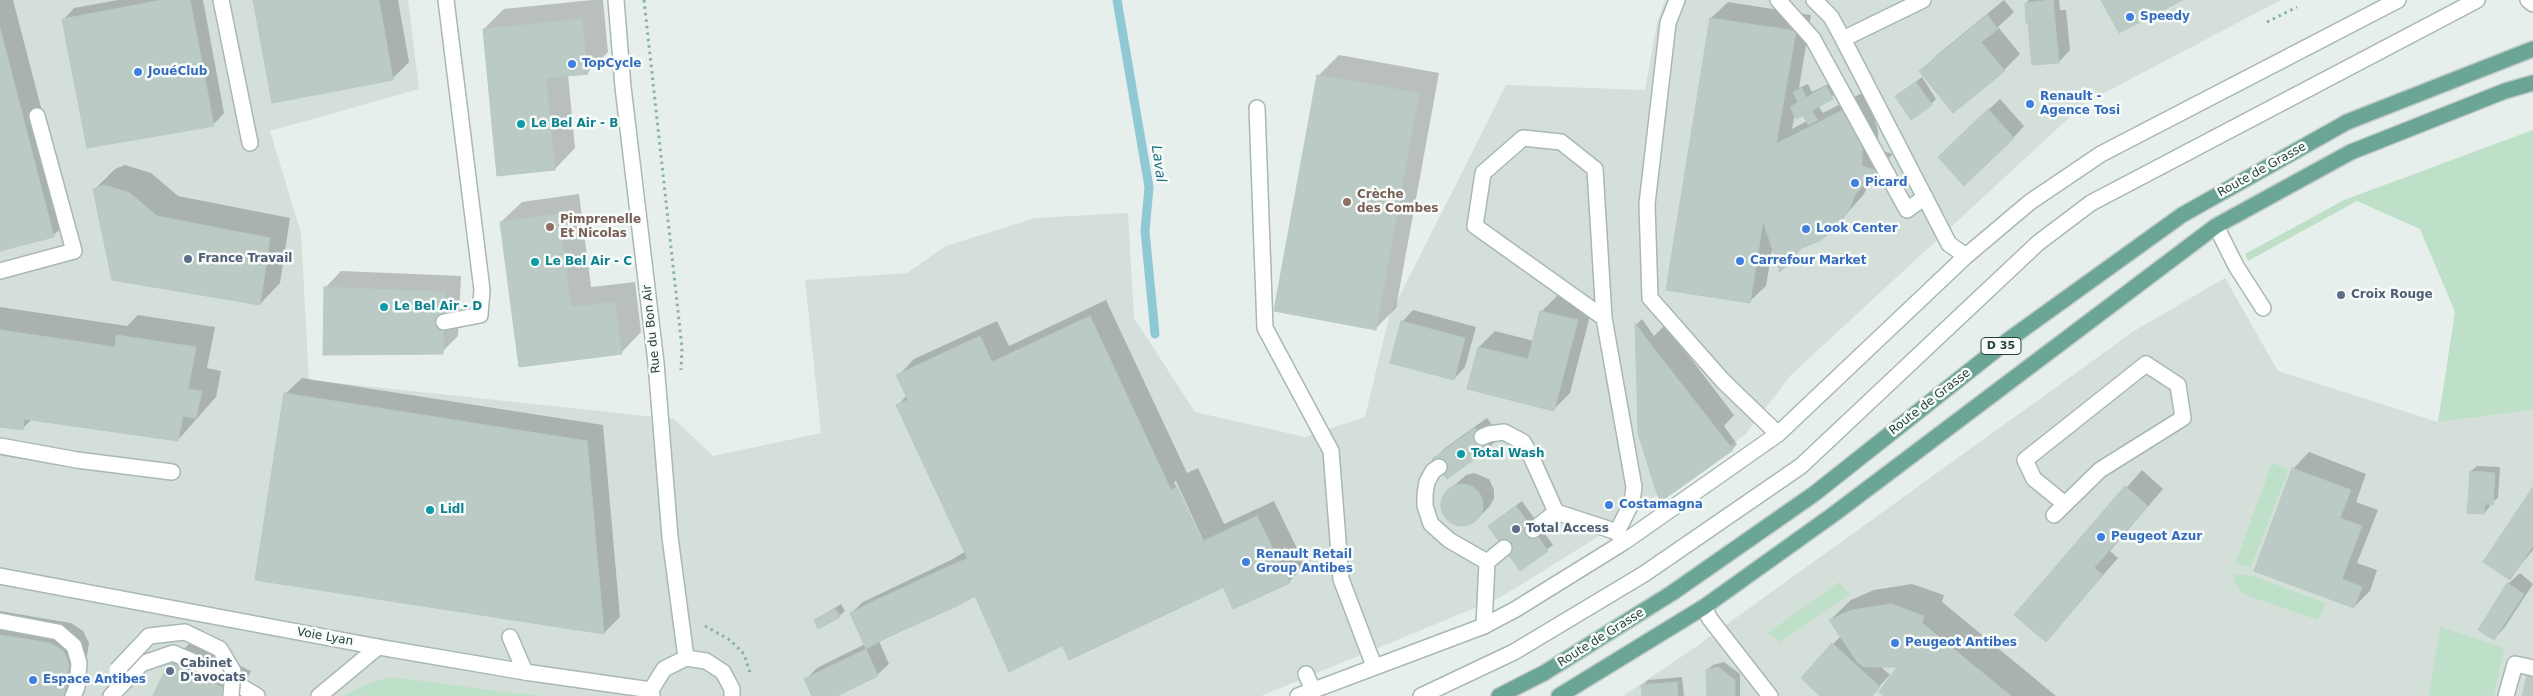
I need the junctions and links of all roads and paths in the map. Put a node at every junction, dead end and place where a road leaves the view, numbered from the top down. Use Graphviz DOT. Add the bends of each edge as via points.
graph roads {
  1 [pos="221,0"];
  2 [pos="446,0"];
  3 [pos="616,0"];
  4 [pos="644,0"];
  5 [pos="1676,0"];
  6 [pos="1778,0"];
  7 [pos="1814,0"];
  8 [pos="1923,0"];
  9 [pos="2398,0"];
  10 [pos="2477,0"];
  11 [pos="2528,0"];
  12 [pos="2533,4"];
  13 [pos="2298,7"];
  14 [pos="2267,22"];
  15 [pos="1843,39"];
  16 [pos="2533,49"];
  17 [pos="2533,83"];
  18 [pos="1257,108"];
  19 [pos="37,116"];
  20 [pos="250,143"];
  21 [pos="1925,197"];
  22 [pos="2216,226"];
  23 [pos="1966,256"];
  24 [pos="0,270"];
  25 [pos="2263,308"];
  26 [pos="1604,318"];
  27 [pos="444,322"];
  28 [pos="681,377"];
  29 [pos="1778,434"];
  30 [pos="1482,438"];
  31 [pos="0,446"];
  32 [pos="1439,467"];
  33 [pos="172,472"];
  34 [pos="2065,504"];
  35 [pos="1556,512"];
  36 [pos="2054,515"];
  37 [pos="1533,530"];
  38 [pos="1621,537"];
  39 [pos="1504,548"];
  40 [pos="1487,562"];
  41 [pos="0,576"];
  42 [pos="1704,607"];
  43 [pos="0,621"];
  44 [pos="702,624"];
  45 [pos="1484,626"];
  46 [pos="510,637"];
  47 [pos="378,647"];
  48 [pos="686,658"];
  49 [pos="1374,666"];
  50 [pos="2533,668"];
  51 [pos="525,672"];
  52 [pos="1306,674"];
  53 [pos="752,681"];
  54 [pos="1313,690"];
  55 [pos="651,693"];
  56 [pos="73,696"];
  57 [pos="110,696"];
  58 [pos="230,696"];
  59 [pos="257,696"];
  60 [pos="319,696"];
  61 [pos="732,696"];
  62 [pos="1298,696"];
  63 [pos="1421,696"];
  64 [pos="1499,696"];
  65 [pos="1560,696"];
  66 [pos="1770,696"];
  67 [pos="2506,696"];
  1 -- 20 [label="street"];
  2 -- 27 [label="street" via="482,290 480,315"];
  3 -- 48 [label="street, Rue du Bon Air" via="623,87 656,362 670,537"];
  4 -- 28 [label="path" via="682,348"];
  5 -- 29 [label="street" via="1668,23 1647,204 1650,298 1723,381"];
  6 -- 21 [label="street" via="1813,39 1907,210"];
  7 -- 15 [label="street" via="1831,17"];
  8 -- 15 [label="street"];
  9 -- 23 [label="street" via="2101,154 2030,202"];
  10 -- 63 [label="street" via="2091,203 2038,244 1801,466 1644,574 1514,652"];
  11 -- 12 [label="street"];
  13 -- 14 [label="path"];
  15 -- 21 [label="street"];
  16 -- 64 [label="main road, Route de Grasse / D 35" via="2348,122 2182,215 2012,338 1814,494 1672,593 1544,673"];
  17 -- 22 [label="main road, D 35" via="2351,152"];
  18 -- 49 [label="street" via="1265,328 1331,451 1341,580"];
  19 -- 24 [label="street" via="74,250"];
  21 -- 23 [label="street" via="1949,244"];
  22 -- 25 [label="street" via="2236,266"];
  22 -- 42 [label="main road, D 35" via="1834,514"];
  23 -- 29 [label="street"];
  26 -- 26 [label="street" via="1595,169 1561,142 1523,138 1483,174 1475,226"];
  26 -- 38 [label="street" via="1634,487"];
  29 -- 38 [label="street"];
  30 -- 35 [label="street" via="1504,432 1522,442"];
  31 -- 33 [label="street"];
  32 -- 40 [label="street" via="1433,471 1425,494 1431,524 1449,540"];
  34 -- 34 [label="street" via="2100,470 2183,418 2178,385 2146,364 2024,460 2034,478"];
  34 -- 36 [label="street"];
  35 -- 37 [label="street"];
  35 -- 38 [label="street"];
  38 -- 45 [label="street" via="1516,609"];
  39 -- 40 [label="street"];
  40 -- 45 [label="street"];
  41 -- 47 [label="street, Voie Lyan"];
  42 -- 65 [label="main road, D 35"];
  42 -- 66 [label="street"];
  43 -- 56 [label="street" via="58,632 74,646 79,663"];
  44 -- 53 [label="path" via="730,640 744,654"];
  45 -- 49 [label="street"];
  46 -- 51 [label="street"];
  47 -- 51 [label="street, Voie Lyan"];
  47 -- 60 [label="street"];
  48 -- 55 [label="street" via="664,669"];
  48 -- 61 [label="street" via="706,661 722,672 732,689"];
  49 -- 54 [label="street"];
  50 -- 67 [label="street" via="2515,664"];
  51 -- 55 [label="street, Voie Lyan"];
  52 -- 54 [label="street"];
  54 -- 62 [label="street"];
  57 -- 58 [label="street, bridge" via="117,670 149,636 185,632 220,649 233,671"];
  57 -- 59 [label="street" via="141,664 172,653"];
}
